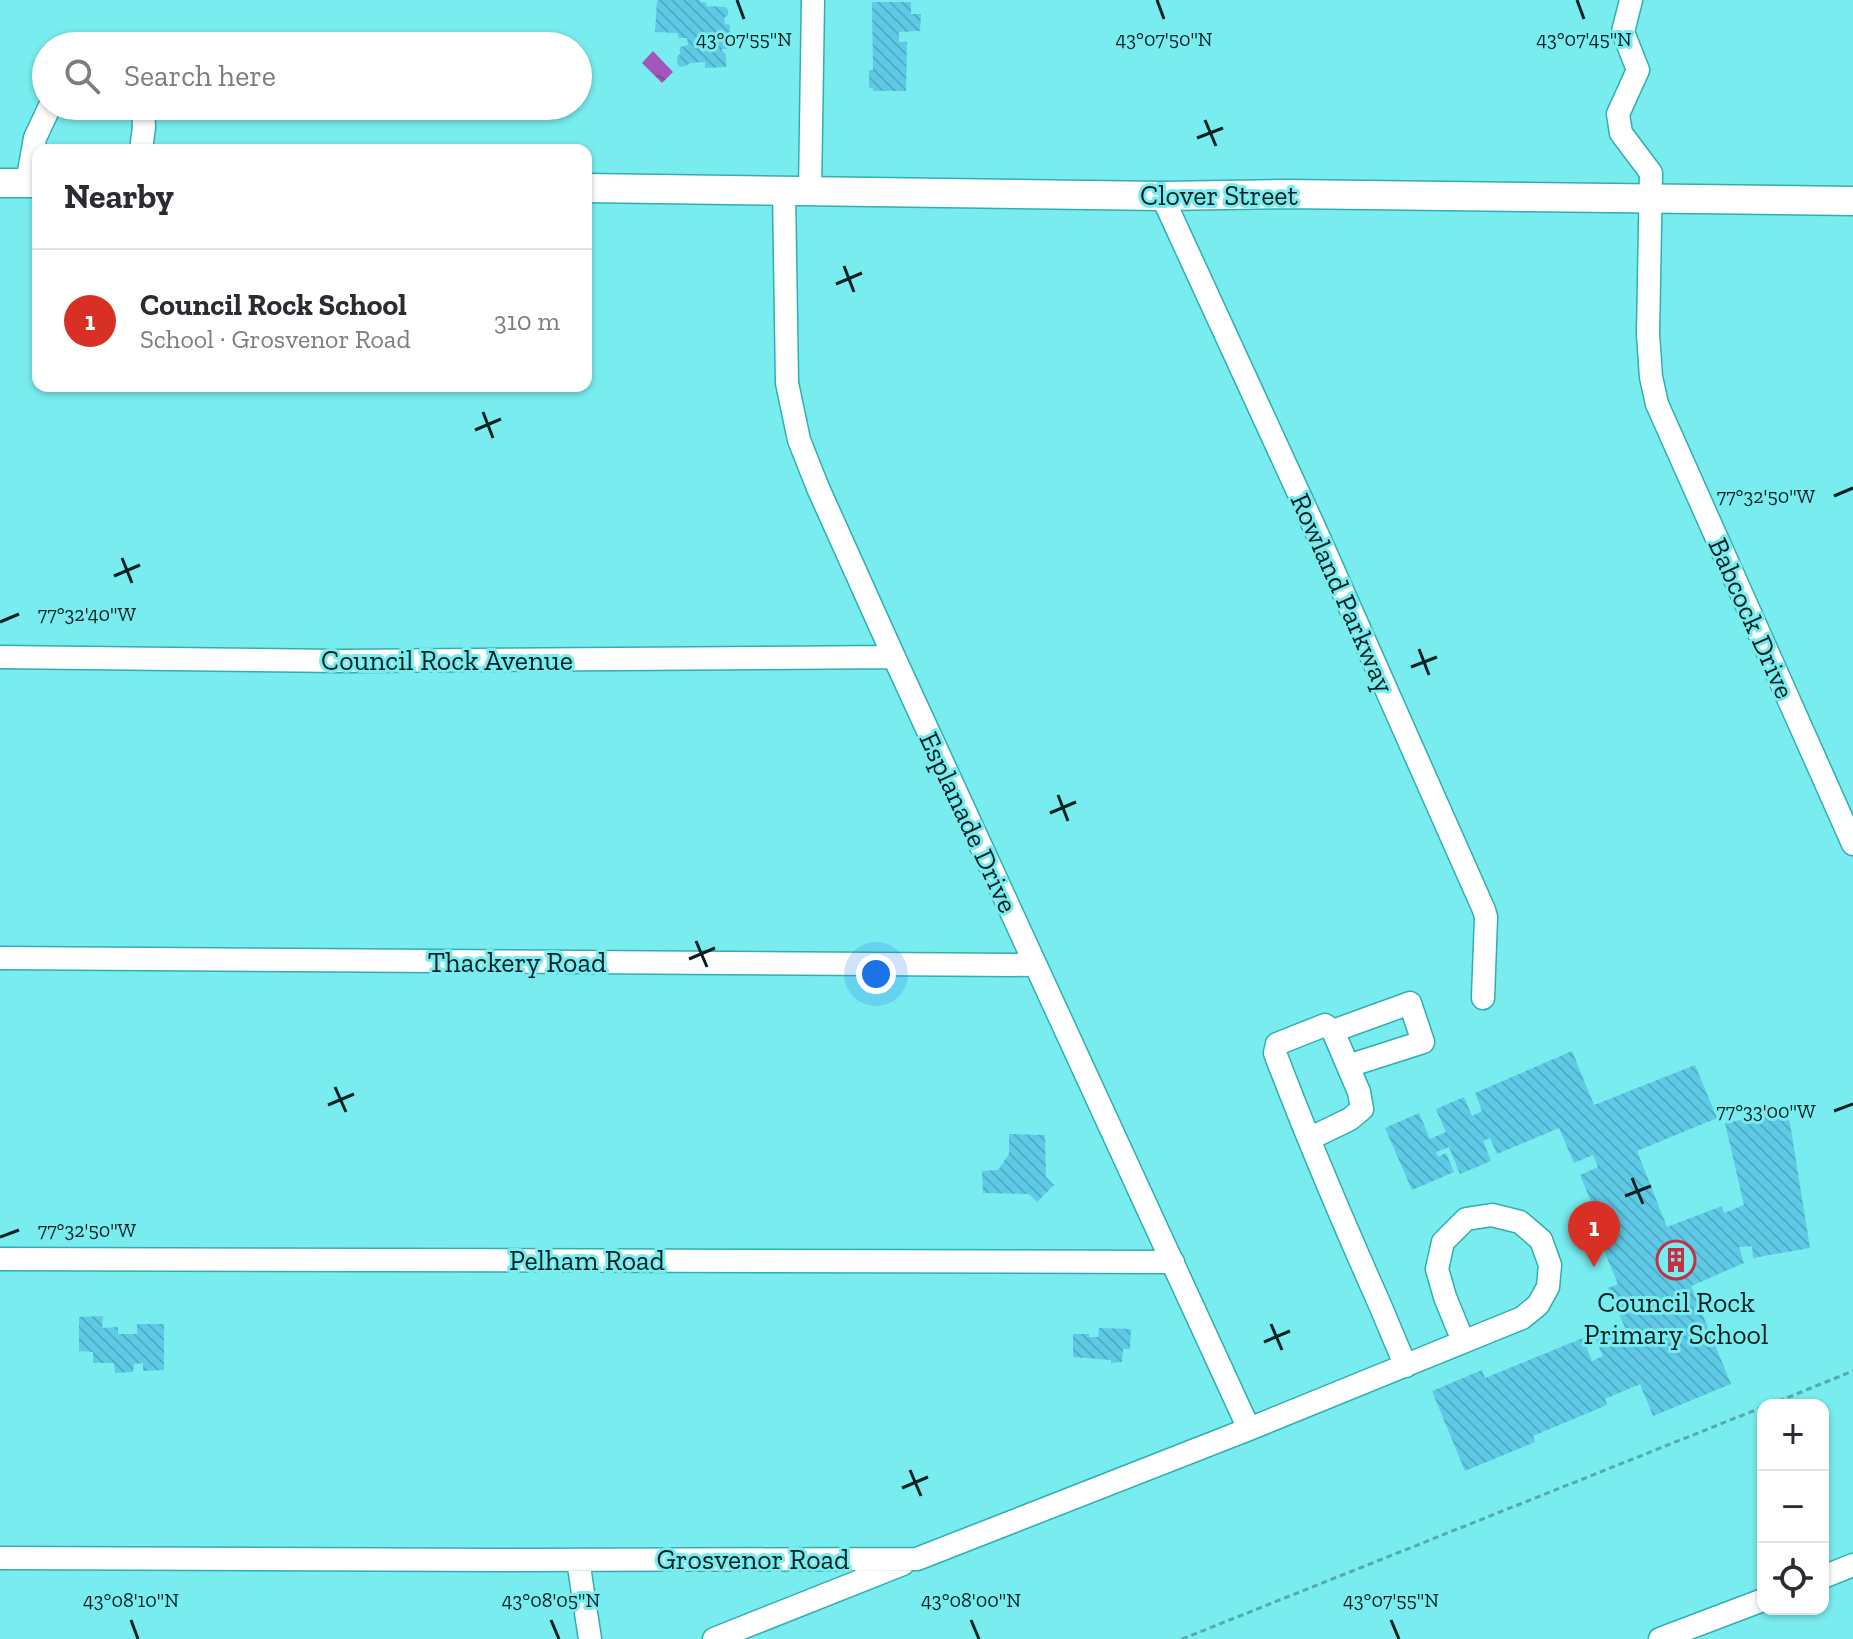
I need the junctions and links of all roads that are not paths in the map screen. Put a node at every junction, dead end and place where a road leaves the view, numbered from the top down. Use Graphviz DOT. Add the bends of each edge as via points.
graph roads {
  1 [pos="813,0"];
  2 [pos="1631,0"];
  3 [pos="43,120"];
  4 [pos="144,120"];
  5 [pos="33,144"];
  6 [pos="142,144"];
  7 [pos="32,148"];
  8 [pos="22,183"];
  9 [pos="592,188"];
  10 [pos="797,191"];
  11 [pos="1162,196"];
  12 [pos="1651,199"];
  13 [pos="1853,201"];
  14 [pos="0,657"];
  15 [pos="894,657"];
  16 [pos="1853,844"];
  17 [pos="0,958"];
  18 [pos="1035,965"];
  19 [pos="1483,998"];
  20 [pos="1333,1031"];
  21 [pos="1348,1066"];
  22 [pos="1309,1139"];
  23 [pos="0,1259"];
  24 [pos="1173,1262"];
  25 [pos="1463,1341"];
  26 [pos="1406,1366"];
  27 [pos="1249,1429"];
  28 [pos="0,1558"];
  29 [pos="917,1559"];
  30 [pos="578,1560"];
  31 [pos="1853,1565"];
  32 [pos="1829,1575"];
  33 [pos="1757,1602"];
  34 [pos="590,1639"];
  35 [pos="714,1639"];
  36 [pos="1660,1639"];
  1 -- 10 [label="street, Esplanade Drive"];
  2 -- 12 [label="street, Babcock Drive" via="1623,32 1638,70 1618,114 1621,133 1651,173"];
  3 -- 5 [label="street"];
  4 -- 6 [label="street"];
  7 -- 8 [label="street"];
  9 -- 10 [label="main road, Clover Street"];
  10 -- 11 [label="main road, Clover Street"];
  10 -- 15 [label="street, Esplanade Drive" via="787,383 799,440"];
  11 -- 12 [label="main road, Clover Street"];
  11 -- 19 [label="street, Rowland Parkway" via="1484,910"];
  12 -- 13 [label="main road, Clover Street"];
  12 -- 16 [label="street, Babcock Drive" via="1648,344 1657,404"];
  14 -- 15 [label="street, Council Rock Avenue"];
  15 -- 18 [label="street, Esplanade Drive"];
  17 -- 18 [label="street, Thackery Road"];
  18 -- 24 [label="street, Esplanade Drive"];
  20 -- 21 [label="street"];
  20 -- 21 [label="street" via="1410,1003 1423,1042"];
  20 -- 22 [label="street" via="1325,1025 1277,1044 1275,1053"];
  21 -- 22 [label="street" via="1362,1109"];
  22 -- 26 [label="street"];
  23 -- 24 [label="street, Pelham Road"];
  24 -- 27 [label="street, Esplanade Drive"];
  25 -- 25 [label="street, Grosvenor Road" via="1522,1318 1548,1287 1550,1265 1541,1240 1520,1222 1492,1215 1466,1219 1443,1242 1437,1269"];
  25 -- 26 [label="street, Grosvenor Road"];
  26 -- 27 [label="street, Grosvenor Road"];
  27 -- 29 [label="street, Grosvenor Road"];
  28 -- 30 [label="street, Grosvenor Road"];
  29 -- 30 [label="street, Grosvenor Road"];
  29 -- 35 [label="street"];
  30 -- 34 [label="street"];
  31 -- 32 [label="street"];
  33 -- 36 [label="street"];
}
